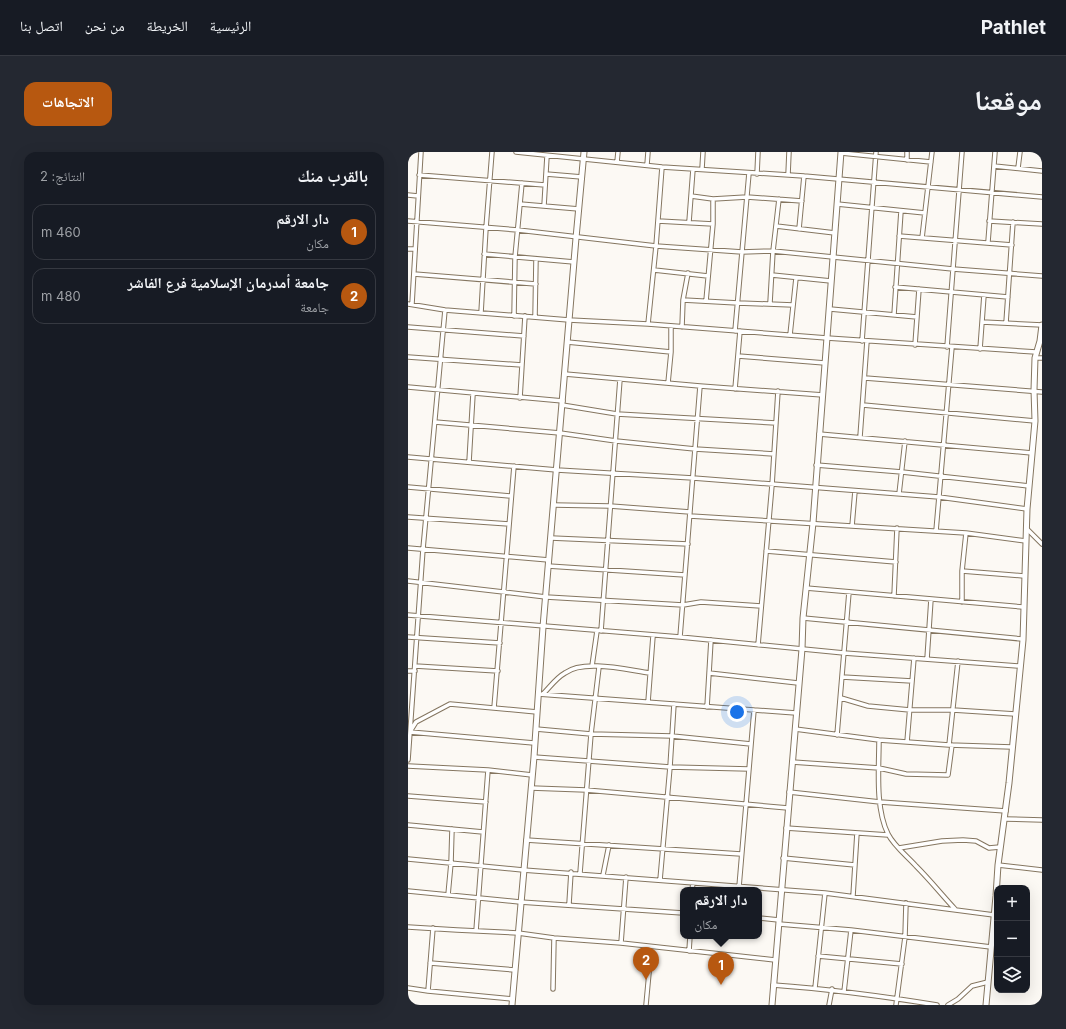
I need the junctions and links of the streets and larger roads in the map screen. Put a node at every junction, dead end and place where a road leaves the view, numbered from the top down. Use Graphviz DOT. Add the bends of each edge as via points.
graph roads {
  1 [pos="421,152"];
  2 [pos="492,152"];
  3 [pos="516,152"];
  4 [pos="584,152"];
  5 [pos="618,152"];
  6 [pos="648,152"];
  7 [pos="703,152"];
  8 [pos="758,152"];
  9 [pos="790,152"];
  10 [pos="841,152"];
  11 [pos="908,152"];
  12 [pos="932,152"];
  13 [pos="962,152"];
  14 [pos="995,152"];
  15 [pos="1020,152"];
  16 [pos="876,154"];
  17 [pos="547,156"];
  18 [pos="584,159"];
  19 [pos="907,160"];
  20 [pos="617,162"];
  21 [pos="931,162"];
  22 [pos="647,165"];
  23 [pos="994,166"];
  24 [pos="662,167"];
  25 [pos="1018,168"];
  26 [pos="693,169"];
  27 [pos="702,169"];
  28 [pos="1042,171"];
  29 [pos="546,174"];
  30 [pos="749,174"];
  31 [pos="757,174"];
  32 [pos="419,175"];
  33 [pos="788,175"];
  34 [pos="804,176"];
  35 [pos="582,177"];
  36 [pos="838,180"];
  37 [pos="490,181"];
  38 [pos="873,183"];
  39 [pos="522,184"];
  40 [pos="545,185"];
  41 [pos="928,187"];
  42 [pos="959,189"];
  43 [pos="991,192"];
  44 [pos="408,195"];
  45 [pos="418,196"];
  46 [pos="691,196"];
  47 [pos="747,197"];
  48 [pos="1042,197"];
  49 [pos="713,199"];
  50 [pos="779,199"];
  51 [pos="802,201"];
  52 [pos="520,204"];
  53 [pos="837,204"];
  54 [pos="544,206"];
  55 [pos="871,207"];
  56 [pos="579,209"];
  57 [pos="901,211"];
  58 [pos="925,213"];
  59 [pos="408,221"];
  60 [pos="658,221"];
  61 [pos="989,221"];
  62 [pos="417,222"];
  63 [pos="689,222"];
  64 [pos="1013,222"];
  65 [pos="713,224"];
  66 [pos="1042,224"];
  67 [pos="776,226"];
  68 [pos="486,228"];
  69 [pos="799,229"];
  70 [pos="518,230"];
  71 [pos="835,232"];
  72 [pos="899,236"];
  73 [pos="576,238"];
  74 [pos="922,238"];
  75 [pos="956,241"];
  76 [pos="988,242"];
  77 [pos="1012,245"];
  78 [pos="656,246"];
  79 [pos="408,248"];
  80 [pos="415,249"];
  81 [pos="711,250"];
  82 [pos="773,251"];
  83 [pos="742,252"];
  84 [pos="484,254"];
  85 [pos="515,257"];
  86 [pos="833,257"];
  87 [pos="536,259"];
  88 [pos="868,260"];
  89 [pos="574,262"];
  90 [pos="897,263"];
  91 [pos="953,269"];
  92 [pos="654,270"];
  93 [pos="1010,272"];
  94 [pos="688,273"];
  95 [pos="414,274"];
  96 [pos="772,275"];
  97 [pos="708,276"];
  98 [pos="1042,276"];
  99 [pos="796,278"];
  100 [pos="483,280"];
  101 [pos="831,281"];
  102 [pos="515,282"];
  103 [pos="536,284"];
  104 [pos="896,287"];
  105 [pos="919,290"];
  106 [pos="952,293"];
  107 [pos="984,295"];
  108 [pos="1008,297"];
  109 [pos="683,300"];
  110 [pos="706,301"];
  111 [pos="738,303"];
  112 [pos="770,303"];
  113 [pos="410,304"];
  114 [pos="793,305"];
  115 [pos="830,309"];
  116 [pos="445,310"];
  117 [pos="864,312"];
  118 [pos="481,313"];
  119 [pos="894,315"];
  120 [pos="514,316"];
  121 [pos="525,316"];
  122 [pos="535,317"];
  123 [pos="917,317"];
  124 [pos="569,320"];
  125 [pos="982,322"];
  126 [pos="1006,323"];
  127 [pos="648,324"];
  128 [pos="1042,325"];
  129 [pos="671,326"];
  130 [pos="408,327"];
  131 [pos="682,327"];
  132 [pos="444,329"];
  133 [pos="735,330"];
  134 [pos="740,331"];
  135 [pos="790,335"];
  136 [pos="524,336"];
  137 [pos="827,338"];
  138 [pos="862,341"];
  139 [pos="867,341"];
  140 [pos="567,342"];
  141 [pos="916,345"];
  142 [pos="947,347"];
  143 [pos="952,347"];
  144 [pos="980,349"];
  145 [pos="671,352"];
  146 [pos="1036,355"];
  147 [pos="738,356"];
  148 [pos="408,357"];
  149 [pos="1042,358"];
  150 [pos="441,360"];
  151 [pos="825,363"];
  152 [pos="522,365"];
  153 [pos="565,374"];
  154 [pos="865,378"];
  155 [pos="620,379"];
  156 [pos="668,383"];
  157 [pos="950,384"];
  158 [pos="700,386"];
  159 [pos="408,387"];
  160 [pos="735,388"];
  161 [pos="439,390"];
  162 [pos="1034,390"];
  163 [pos="778,391"];
  164 [pos="1042,392"];
  165 [pos="473,394"];
  166 [pos="823,395"];
  167 [pos="520,398"];
  168 [pos="563,403"];
  169 [pos="863,405"];
  170 [pos="947,412"];
  171 [pos="617,414"];
  172 [pos="697,419"];
  173 [pos="1035,421"];
  174 [pos="435,422"];
  175 [pos="776,423"];
  176 [pos="471,425"];
  177 [pos="560,433"];
  178 [pos="819,434"];
  179 [pos="860,437"];
  180 [pos="616,441"];
  181 [pos="905,441"];
  182 [pos="944,444"];
  183 [pos="695,449"];
  184 [pos="1032,453"];
  185 [pos="774,454"];
  186 [pos="408,456"];
  187 [pos="431,459"];
  188 [pos="469,462"];
  189 [pos="816,465"];
  190 [pos="514,466"];
  191 [pos="557,470"];
  192 [pos="613,472"];
  193 [pos="902,472"];
  194 [pos="941,476"];
  195 [pos="693,478"];
  196 [pos="772,485"];
  197 [pos="1029,486"];
  198 [pos="408,487"];
  199 [pos="815,488"];
  200 [pos="428,489"];
  201 [pos="855,491"];
  202 [pos="899,494"];
  203 [pos="512,496"];
  204 [pos="939,497"];
  205 [pos="554,505"];
  206 [pos="610,506"];
  207 [pos="1027,509"];
  208 [pos="690,514"];
  209 [pos="408,517"];
  210 [pos="426,518"];
  211 [pos="769,521"];
  212 [pos="812,523"];
  213 [pos="509,524"];
  214 [pos="852,526"];
  215 [pos="897,528"];
  216 [pos="1026,528"];
  217 [pos="936,531"];
  218 [pos="966,533"];
  219 [pos="551,538"];
  220 [pos="1026,541"];
  221 [pos="608,542"];
  222 [pos="688,544"];
  223 [pos="1042,544"];
  224 [pos="408,548"];
  225 [pos="423,549"];
  226 [pos="766,551"];
  227 [pos="809,555"];
  228 [pos="506,557"];
  229 [pos="896,562"];
  230 [pos="549,563"];
  231 [pos="605,570"];
  232 [pos="962,571"];
  233 [pos="685,575"];
  234 [pos="1024,576"];
  235 [pos="408,581"];
  236 [pos="421,582"];
  237 [pos="806,588"];
  238 [pos="504,592"];
  239 [pos="849,592"];
  240 [pos="894,596"];
  241 [pos="546,597"];
  242 [pos="931,599"];
  243 [pos="602,601"];
  244 [pos="962,602"];
  245 [pos="683,605"];
  246 [pos="761,606"];
  247 [pos="1023,607"];
  248 [pos="408,615"];
  249 [pos="419,616"];
  250 [pos="803,618"];
  251 [pos="501,622"];
  252 [pos="847,623"];
  253 [pos="543,627"];
  254 [pos="599,631"];
  255 [pos="929,631"];
  256 [pos="408,636"];
  257 [pos="653,636"];
  258 [pos="417,637"];
  259 [pos="680,637"];
  260 [pos="1022,638"];
  261 [pos="711,640"];
  262 [pos="500,643"];
  263 [pos="758,645"];
  264 [pos="802,649"];
  265 [pos="844,653"];
  266 [pos="914,658"];
  267 [pos="927,659"];
  268 [pos="958,661"];
  269 [pos="415,666"];
  270 [pos="592,666"];
  271 [pos="1019,666"];
  272 [pos="599,667"];
  273 [pos="408,670"];
  274 [pos="415,671"];
  275 [pos="498,671"];
  276 [pos="650,673"];
  277 [pos="709,673"];
  278 [pos="842,677"];
  279 [pos="912,680"];
  280 [pos="798,683"];
  281 [pos="540,694"];
  282 [pos="595,698"];
  283 [pos="841,698"];
  284 [pos="408,700"];
  285 [pos="413,700"];
  286 [pos="648,702"];
  287 [pos="674,704"];
  288 [pos="707,707"];
  289 [pos="494,708"];
  290 [pos="754,710"];
  291 [pos="910,710"];
  292 [pos="953,710"];
  293 [pos="537,712"];
  294 [pos="796,713"];
  295 [pos="1015,714"];
  296 [pos="536,729"];
  297 [pos="795,729"];
  298 [pos="409,732"];
  299 [pos="591,734"];
  300 [pos="837,735"];
  301 [pos="672,736"];
  302 [pos="879,740"];
  303 [pos="907,742"];
  304 [pos="534,743"];
  305 [pos="751,744"];
  306 [pos="950,745"];
  307 [pos="1012,747"];
  308 [pos="534,757"];
  309 [pos="408,760"];
  310 [pos="590,761"];
  311 [pos="792,762"];
  312 [pos="408,766"];
  313 [pos="670,767"];
  314 [pos="879,768"];
  315 [pos="749,769"];
  316 [pos="488,770"];
  317 [pos="532,775"];
  318 [pos="531,788"];
  319 [pos="586,790"];
  320 [pos="789,792"];
  321 [pos="408,796"];
  322 [pos="667,797"];
  323 [pos="486,802"];
  324 [pos="880,802"];
  325 [pos="746,804"];
  326 [pos="788,808"];
  327 [pos="1006,811"];
  328 [pos="1004,819"];
  329 [pos="1042,820"];
  330 [pos="408,825"];
  331 [pos="786,828"];
  332 [pos="452,829"];
  333 [pos="483,832"];
  334 [pos="857,833"];
  335 [pos="888,835"];
  336 [pos="526,840"];
  337 [pos="583,843"];
  338 [pos="609,846"];
  339 [pos="1000,847"];
  340 [pos="899,848"];
  341 [pos="662,849"];
  342 [pos="741,854"];
  343 [pos="783,858"];
  344 [pos="408,859"];
  345 [pos="451,863"];
  346 [pos="855,865"];
  347 [pos="998,865"];
  348 [pos="480,866"];
  349 [pos="523,870"];
  350 [pos="1042,870"];
  351 [pos="570,872"];
  352 [pos="580,873"];
  353 [pos="603,875"];
  354 [pos="626,877"];
  355 [pos="660,880"];
  356 [pos="693,883"];
  357 [pos="996,885"];
  358 [pos="692,887"];
  359 [pos="739,887"];
  360 [pos="762,889"];
  361 [pos="781,890"];
  362 [pos="408,891"];
  363 [pos="825,893"];
  364 [pos="448,895"];
  365 [pos="853,896"];
  366 [pos="478,897"];
  367 [pos="520,902"];
  368 [pos="906,903"];
  369 [pos="569,904"];
  370 [pos="624,908"];
  371 [pos="955,909"];
  372 [pos="680,913"];
  373 [pos="994,915"];
  374 [pos="762,919"];
  375 [pos="779,922"];
  376 [pos="408,927"];
  377 [pos="821,927"];
  378 [pos="433,928"];
  379 [pos="851,930"];
  380 [pos="476,931"];
  381 [pos="518,933"];
  382 [pos="905,937"];
  383 [pos="554,938"];
  384 [pos="690,939"];
  385 [pos="621,943"];
  386 [pos="991,947"];
  387 [pos="689,951"];
  388 [pos="818,956"];
  389 [pos="848,958"];
  390 [pos="775,960"];
  391 [pos="650,962"];
  392 [pos="430,963"];
  393 [pos="902,964"];
  394 [pos="514,970"];
  395 [pos="988,982"];
  396 [pos="773,985"];
  397 [pos="408,988"];
  398 [pos="815,988"];
  399 [pos="832,989"];
  400 [pos="553,990"];
  401 [pos="428,991"];
  402 [pos="844,992"];
  403 [pos="896,998"];
  404 [pos="512,999"];
  405 [pos="512,1005"];
  406 [pos="646,1005"];
  407 [pos="772,1005"];
  408 [pos="829,1005"];
  409 [pos="896,1005"];
  410 [pos="937,1005"];
  411 [pos="948,1005"];
  412 [pos="986,1005"];
  1 -- 32 [label="street"];
  2 -- 37 [label="street"];
  3 -- 17 [label="street"];
  4 -- 18 [label="street"];
  5 -- 20 [label="street"];
  6 -- 22 [label="street"];
  7 -- 27 [label="street"];
  8 -- 31 [label="street"];
  9 -- 33 [label="street"];
  10 -- 16 [label="street"];
  10 -- 36 [label="street"];
  11 -- 19 [label="street"];
  12 -- 21 [label="street"];
  13 -- 42 [label="street"];
  14 -- 23 [label="street"];
  15 -- 25 [label="street"];
  16 -- 19 [label="street"];
  16 -- 38 [label="street"];
  17 -- 18 [label="street"];
  17 -- 29 [label="street"];
  18 -- 20 [label="street"];
  18 -- 35 [label="street"];
  19 -- 21 [label="street"];
  20 -- 22 [label="street"];
  21 -- 41 [label="street"];
  22 -- 24 [label="street"];
  23 -- 25 [label="street"];
  23 -- 43 [label="street"];
  24 -- 26 [label="street"];
  24 -- 60 [label="street"];
  25 -- 28 [label="street"];
  26 -- 27 [label="street"];
  26 -- 46 [label="street"];
  27 -- 30 [label="street"];
  29 -- 35 [label="street"];
  29 -- 40 [label="street"];
  30 -- 31 [label="street"];
  30 -- 47 [label="street"];
  31 -- 33 [label="street"];
  32 -- 37 [label="street"];
  32 -- 45 [label="street"];
  33 -- 34 [label="street"];
  34 -- 36 [label="street"];
  34 -- 51 [label="street"];
  35 -- 56 [label="street"];
  36 -- 38 [label="street"];
  36 -- 53 [label="street"];
  37 -- 39 [label="street"];
  37 -- 68 [label="street"];
  38 -- 41 [label="street"];
  38 -- 55 [label="street"];
  39 -- 40 [label="street"];
  39 -- 52 [label="street"];
  40 -- 54 [label="street"];
  41 -- 42 [label="street"];
  41 -- 58 [label="street"];
  42 -- 43 [label="street"];
  42 -- 75 [label="street"];
  43 -- 48 [label="street"];
  43 -- 61 [label="street"];
  44 -- 45 [label="street"];
  45 -- 62 [label="street"];
  46 -- 49 [label="street"];
  46 -- 63 [label="street"];
  47 -- 49 [label="street"];
  47 -- 50 [label="street"];
  47 -- 83 [label="street"];
  49 -- 65 [label="street"];
  50 -- 51 [label="street"];
  50 -- 67 [label="street"];
  51 -- 69 [label="street"];
  52 -- 54 [label="street"];
  52 -- 70 [label="street"];
  53 -- 55 [label="street"];
  53 -- 71 [label="street"];
  54 -- 56 [label="street"];
  55 -- 57 [label="street"];
  55 -- 88 [label="street"];
  56 -- 73 [label="street"];
  57 -- 58 [label="street"];
  57 -- 72 [label="street"];
  58 -- 74 [label="street"];
  59 -- 62 [label="street"];
  60 -- 63 [label="street"];
  60 -- 78 [label="street"];
  61 -- 64 [label="street"];
  61 -- 76 [label="street"];
  62 -- 68 [label="street"];
  62 -- 80 [label="street"];
  63 -- 65 [label="street"];
  64 -- 66 [label="street"];
  64 -- 77 [label="street"];
  65 -- 81 [label="street"];
  67 -- 69 [label="street"];
  67 -- 82 [label="street"];
  68 -- 70 [label="street"];
  68 -- 84 [label="street"];
  69 -- 71 [label="street"];
  70 -- 73 [label="street"];
  70 -- 85 [label="street"];
  71 -- 86 [label="street"];
  72 -- 74 [label="street"];
  72 -- 90 [label="street"];
  73 -- 78 [label="street"];
  73 -- 89 [label="street"];
  74 -- 75 [label="street"];
  75 -- 76 [label="street"];
  75 -- 91 [label="street"];
  76 -- 77 [label="street"];
  77 -- 93 [label="street"];
  78 -- 81 [label="street"];
  78 -- 92 [label="street"];
  79 -- 80 [label="street"];
  80 -- 95 [label="street"];
  81 -- 83 [label="street"];
  81 -- 97 [label="street"];
  82 -- 83 [label="street"];
  82 -- 86 [label="street"];
  82 -- 96 [label="street"];
  83 -- 111 [label="street"];
  84 -- 85 [label="street"];
  84 -- 100 [label="street"];
  85 -- 87 [label="street"];
  85 -- 102 [label="street"];
  86 -- 88 [label="street"];
  86 -- 101 [label="street"];
  87 -- 89 [label="street"];
  87 -- 103 [label="street"];
  88 -- 90 [label="street"];
  88 -- 117 [label="street"];
  89 -- 124 [label="street"];
  90 -- 91 [label="street"];
  90 -- 104 [label="street"];
  91 -- 93 [label="street"];
  91 -- 106 [label="street"];
  92 -- 94 [label="street"];
  92 -- 127 [label="street"];
  93 -- 98 [label="street"];
  93 -- 108 [label="street"];
  94 -- 97 [label="street"];
  94 -- 109 [label="street"];
  95 -- 100 [label="street"];
  95 -- 113 [label="street"];
  96 -- 99 [label="street"];
  96 -- 112 [label="street"];
  97 -- 110 [label="street"];
  99 -- 101 [label="street"];
  99 -- 114 [label="street"];
  100 -- 102 [label="street"];
  100 -- 118 [label="street"];
  101 -- 115 [label="street"];
  102 -- 103 [label="street"];
  102 -- 120 [label="street"];
  103 -- 122 [label="street"];
  104 -- 105 [label="street"];
  104 -- 119 [label="street"];
  105 -- 106 [label="street"];
  105 -- 123 [label="street"];
  106 -- 107 [label="street"];
  106 -- 142 [label="street"];
  107 -- 108 [label="street"];
  107 -- 125 [label="street"];
  108 -- 126 [label="street"];
  109 -- 110 [label="street"];
  109 -- 131 [label="street"];
  110 -- 111 [label="street"];
  111 -- 112 [label="street"];
  111 -- 133 [label="street"];
  112 -- 114 [label="street"];
  113 -- 116 [label="street"];
  114 -- 135 [label="street"];
  115 -- 117 [label="street"];
  115 -- 137 [label="street"];
  116 -- 118 [label="street"];
  116 -- 132 [label="street"];
  117 -- 119 [label="street"];
  117 -- 138 [label="street"];
  118 -- 120 [label="street"];
  119 -- 123 [label="street"];
  120 -- 121 [label="street"];
  121 -- 122 [label="street"];
  121 -- 136 [label="street"];
  122 -- 124 [label="street"];
  123 -- 141 [label="street"];
  124 -- 127 [label="street"];
  124 -- 140 [label="street"];
  125 -- 126 [label="street"];
  125 -- 144 [label="street"];
  126 -- 128 [label="street"];
  127 -- 129 [label="street"];
  128 -- 146 [label="street"];
  129 -- 131 [label="street"];
  129 -- 145 [label="street"];
  130 -- 132 [label="street"];
  131 -- 133 [label="street"];
  132 -- 136 [label="street"];
  132 -- 150 [label="street"];
  133 -- 134 [label="street"];
  134 -- 135 [label="street"];
  134 -- 147 [label="street"];
  135 -- 137 [label="street"];
  136 -- 152 [label="street"];
  137 -- 138 [label="street"];
  137 -- 151 [label="street"];
  138 -- 139 [label="street"];
  139 -- 141 [label="street"];
  139 -- 154 [label="street"];
  140 -- 145 [label="street"];
  140 -- 153 [label="street"];
  141 -- 142 [label="street"];
  142 -- 143 [label="street"];
  143 -- 144 [label="street"];
  143 -- 157 [label="street"];
  144 -- 146 [label="street"];
  145 -- 156 [label="street"];
  146 -- 149 [label="street"];
  146 -- 162 [label="street"];
  147 -- 151 [label="street"];
  147 -- 160 [label="street"];
  148 -- 150 [label="street"];
  150 -- 152 [label="street"];
  150 -- 161 [label="street"];
  151 -- 166 [label="street"];
  152 -- 167 [label="street"];
  153 -- 155 [label="street"];
  153 -- 168 [label="street"];
  154 -- 157 [label="street"];
  154 -- 169 [label="street"];
  155 -- 156 [label="street"];
  155 -- 171 [label="street"];
  156 -- 158 [label="street"];
  157 -- 162 [label="street"];
  157 -- 170 [label="street"];
  158 -- 160 [label="street"];
  158 -- 172 [label="street"];
  159 -- 161 [label="street"];
  160 -- 163 [label="street"];
  161 -- 165 [label="street"];
  161 -- 174 [label="street"];
  162 -- 164 [label="street"];
  162 -- 173 [label="street"];
  163 -- 166 [label="street"];
  163 -- 175 [label="street"];
  165 -- 167 [label="street"];
  165 -- 176 [label="street"];
  166 -- 178 [label="street"];
  167 -- 168 [label="street"];
  168 -- 171 [label="street"];
  168 -- 177 [label="street"];
  169 -- 170 [label="street"];
  169 -- 179 [label="street"];
  170 -- 173 [label="street"];
  170 -- 182 [label="street"];
  171 -- 172 [label="street"];
  171 -- 180 [label="street"];
  172 -- 175 [label="street"];
  172 -- 183 [label="street"];
  173 -- 184 [label="street"];
  174 -- 176 [label="street"];
  174 -- 187 [label="street"];
  175 -- 185 [label="street"];
  176 -- 177 [label="street"];
  176 -- 188 [label="street"];
  177 -- 180 [label="street"];
  177 -- 191 [label="street"];
  178 -- 179 [label="street"];
  178 -- 189 [label="street"];
  179 -- 181 [label="street"];
  180 -- 183 [label="street"];
  180 -- 192 [label="street"];
  181 -- 182 [label="street"];
  181 -- 193 [label="street"];
  182 -- 184 [label="street"];
  182 -- 194 [label="street"];
  183 -- 185 [label="street"];
  183 -- 195 [label="street"];
  184 -- 197 [label="street"];
  185 -- 196 [label="street"];
  186 -- 187 [label="street"];
  187 -- 188 [label="street"];
  187 -- 200 [label="street"];
  188 -- 190 [label="street"];
  189 -- 193 [label="street"];
  189 -- 199 [label="street"];
  190 -- 191 [label="street"];
  190 -- 203 [label="street"];
  191 -- 192 [label="street"];
  191 -- 205 [label="street"];
  192 -- 195 [label="street"];
  192 -- 206 [label="street"];
  193 -- 194 [label="street"];
  193 -- 202 [label="street"];
  194 -- 197 [label="street"];
  194 -- 204 [label="street"];
  195 -- 196 [label="street"];
  195 -- 208 [label="street"];
  196 -- 199 [label="street"];
  196 -- 211 [label="street"];
  197 -- 207 [label="street"];
  198 -- 200 [label="street"];
  199 -- 201 [label="street"];
  199 -- 212 [label="street"];
  200 -- 203 [label="street"];
  200 -- 210 [label="street"];
  201 -- 202 [label="street"];
  201 -- 214 [label="street"];
  202 -- 204 [label="street"];
  203 -- 213 [label="street"];
  204 -- 207 [label="street"];
  204 -- 217 [label="street"];
  205 -- 206 [label="street"];
  205 -- 219 [label="street"];
  206 -- 208 [label="street"];
  206 -- 221 [label="street"];
  207 -- 216 [label="street"];
  208 -- 211 [label="street"];
  208 -- 222 [label="street"];
  209 -- 210 [label="street"];
  210 -- 213 [label="street"];
  210 -- 225 [label="street"];
  211 -- 212 [label="street"];
  211 -- 226 [label="street"];
  212 -- 214 [label="street"];
  212 -- 227 [label="street"];
  213 -- 228 [label="street"];
  214 -- 215 [label="street"];
  215 -- 217 [label="street"];
  215 -- 229 [label="street"];
  216 -- 220 [label="street"];
  216 -- 223 [label="street"];
  217 -- 218 [label="street"];
  218 -- 220 [label="street"];
  218 -- 232 [label="street"];
  219 -- 221 [label="street"];
  219 -- 230 [label="street"];
  220 -- 234 [label="street"];
  221 -- 222 [label="street"];
  221 -- 231 [label="street"];
  222 -- 233 [label="street"];
  224 -- 225 [label="street"];
  225 -- 228 [label="street"];
  225 -- 236 [label="street"];
  226 -- 227 [label="street"];
  226 -- 246 [label="street"];
  227 -- 229 [label="street"];
  227 -- 237 [label="street"];
  228 -- 230 [label="street"];
  228 -- 238 [label="street"];
  229 -- 240 [label="street"];
  230 -- 231 [label="street"];
  230 -- 241 [label="street"];
  231 -- 233 [label="street"];
  231 -- 243 [label="street"];
  232 -- 234 [label="street"];
  232 -- 244 [label="street"];
  233 -- 245 [label="street"];
  234 -- 247 [label="street"];
  235 -- 236 [label="street"];
  236 -- 238 [label="street"];
  236 -- 249 [label="street"];
  237 -- 239 [label="street"];
  237 -- 250 [label="street"];
  238 -- 241 [label="street"];
  238 -- 251 [label="street"];
  239 -- 240 [label="street"];
  239 -- 252 [label="street"];
  240 -- 242 [label="street"];
  241 -- 243 [label="street"];
  241 -- 253 [label="street"];
  242 -- 244 [label="street"];
  242 -- 255 [label="street"];
  243 -- 245 [label="street"];
  243 -- 254 [label="street"];
  244 -- 247 [label="street"];
  245 -- 246 [label="street" via="701,602"];
  245 -- 259 [label="street"];
  246 -- 263 [label="street"];
  247 -- 260 [label="street"];
  248 -- 249 [label="street"];
  249 -- 251 [label="street"];
  249 -- 258 [label="street"];
  250 -- 252 [label="street"];
  250 -- 264 [label="street"];
  251 -- 253 [label="street"];
  251 -- 262 [label="street"];
  252 -- 255 [label="street"];
  252 -- 265 [label="street"];
  253 -- 254 [label="street"];
  253 -- 281 [label="street"];
  254 -- 257 [label="street"];
  254 -- 270 [label="street"];
  255 -- 260 [label="street"];
  255 -- 267 [label="street"];
  256 -- 258 [label="street"];
  257 -- 259 [label="street"];
  257 -- 276 [label="street"];
  258 -- 262 [label="street"];
  258 -- 269 [label="street"];
  259 -- 261 [label="street"];
  260 -- 271 [label="street"];
  261 -- 263 [label="street"];
  261 -- 277 [label="street"];
  262 -- 275 [label="street"];
  263 -- 264 [label="street"];
  264 -- 265 [label="street"];
  264 -- 280 [label="street"];
  265 -- 266 [label="street"];
  265 -- 278 [label="street"];
  266 -- 267 [label="street"];
  266 -- 279 [label="street"];
  267 -- 268 [label="street"];
  268 -- 271 [label="street"];
  268 -- 292 [label="street"];
  269 -- 274 [label="street"];
  269 -- 275 [label="street"];
  270 -- 272 [label="street"];
  270 -- 281 [label="street" via="578,667 565,672"];
  271 -- 295 [label="street"];
  272 -- 276 [label="street"];
  272 -- 282 [label="street"];
  273 -- 274 [label="street"];
  274 -- 285 [label="street"];
  275 -- 289 [label="street"];
  276 -- 286 [label="street"];
  277 -- 280 [label="street"];
  277 -- 288 [label="street"];
  278 -- 279 [label="street"];
  278 -- 283 [label="street"];
  279 -- 291 [label="street"];
  280 -- 294 [label="street"];
  281 -- 282 [label="street"];
  281 -- 293 [label="street"];
  282 -- 286 [label="street"];
  282 -- 299 [label="street"];
  283 -- 291 [label="street" via="868,706"];
  283 -- 300 [label="street"];
  284 -- 285 [label="street"];
  285 -- 298 [label="street"];
  286 -- 287 [label="street"];
  287 -- 288 [label="street"];
  287 -- 301 [label="street"];
  288 -- 290 [label="street"];
  289 -- 293 [label="street"];
  289 -- 298 [label="street" via="450,704 416,722"];
  290 -- 294 [label="street"];
  290 -- 305 [label="street"];
  291 -- 292 [label="street"];
  291 -- 303 [label="street"];
  292 -- 295 [label="street"];
  292 -- 306 [label="street"];
  293 -- 296 [label="street"];
  294 -- 297 [label="street"];
  295 -- 307 [label="street"];
  296 -- 299 [label="street"];
  296 -- 304 [label="street"];
  297 -- 300 [label="street"];
  297 -- 311 [label="street"];
  298 -- 304 [label="street"];
  298 -- 309 [label="street"];
  299 -- 301 [label="street"];
  299 -- 310 [label="street"];
  300 -- 302 [label="street"];
  301 -- 305 [label="street"];
  301 -- 313 [label="street"];
  302 -- 303 [label="street"];
  302 -- 314 [label="street"];
  303 -- 306 [label="street"];
  304 -- 308 [label="street"];
  305 -- 315 [label="street"];
  306 -- 307 [label="street"];
  306 -- 314 [label="street" via="948,776 906,774"];
  307 -- 327 [label="street"];
  308 -- 310 [label="street"];
  308 -- 317 [label="street"];
  310 -- 313 [label="street"];
  310 -- 319 [label="street"];
  311 -- 314 [label="street"];
  311 -- 320 [label="street"];
  312 -- 316 [label="street"];
  313 -- 315 [label="street"];
  313 -- 322 [label="street"];
  314 -- 324 [label="street"];
  315 -- 325 [label="street"];
  316 -- 317 [label="street"];
  316 -- 323 [label="street"];
  317 -- 318 [label="street"];
  318 -- 319 [label="street"];
  318 -- 336 [label="street"];
  319 -- 322 [label="street"];
  319 -- 337 [label="street"];
  320 -- 324 [label="street"];
  320 -- 326 [label="street"];
  321 -- 323 [label="street"];
  322 -- 325 [label="street"];
  322 -- 341 [label="street"];
  323 -- 333 [label="street"];
  324 -- 327 [label="street"];
  324 -- 335 [label="street"];
  325 -- 326 [label="street"];
  325 -- 342 [label="street"];
  326 -- 331 [label="street"];
  327 -- 328 [label="street"];
  328 -- 329 [label="street"];
  328 -- 339 [label="street"];
  330 -- 332 [label="street"];
  331 -- 334 [label="street"];
  331 -- 343 [label="street"];
  332 -- 333 [label="street"];
  332 -- 345 [label="street"];
  333 -- 348 [label="street"];
  334 -- 335 [label="street"];
  334 -- 346 [label="street"];
  335 -- 340 [label="street"];
  336 -- 337 [label="street"];
  336 -- 349 [label="street"];
  337 -- 338 [label="street"];
  337 -- 352 [label="street"];
  338 -- 341 [label="street"];
  338 -- 353 [label="street"];
  339 -- 340 [label="street" via="988,848 976,841 963,840"];
  339 -- 347 [label="street"];
  340 -- 371 [label="street"];
  341 -- 342 [label="street"];
  341 -- 355 [label="street"];
  342 -- 359 [label="street"];
  343 -- 346 [label="street"];
  343 -- 361 [label="street"];
  344 -- 345 [label="street"];
  345 -- 348 [label="street"];
  345 -- 364 [label="street"];
  346 -- 365 [label="street"];
  347 -- 350 [label="street"];
  347 -- 357 [label="street"];
  348 -- 349 [label="street"];
  348 -- 366 [label="street"];
  349 -- 351 [label="street"];
  349 -- 367 [label="street"];
  351 -- 352 [label="street"];
  351 -- 369 [label="street"];
  352 -- 353 [label="street"];
  353 -- 354 [label="street"];
  354 -- 355 [label="street"];
  354 -- 370 [label="street"];
  355 -- 356 [label="street"];
  356 -- 358 [label="street"];
  356 -- 359 [label="street"];
  360 -- 361 [label="street"];
  361 -- 363 [label="street"];
  361 -- 375 [label="street"];
  362 -- 364 [label="street"];
  363 -- 365 [label="street"];
  363 -- 377 [label="street"];
  364 -- 366 [label="street"];
  365 -- 368 [label="street"];
  366 -- 367 [label="street"];
  366 -- 380 [label="street"];
  367 -- 369 [label="street"];
  367 -- 381 [label="street"];
  368 -- 371 [label="street"];
  368 -- 382 [label="street"];
  369 -- 370 [label="street"];
  370 -- 372 [label="street"];
  370 -- 385 [label="street"];
  371 -- 373 [label="street"];
  373 -- 386 [label="street"];
  374 -- 375 [label="street"];
  375 -- 377 [label="street"];
  375 -- 390 [label="street"];
  376 -- 378 [label="street"];
  377 -- 379 [label="street"];
  377 -- 388 [label="street"];
  378 -- 380 [label="street"];
  378 -- 392 [label="street"];
  379 -- 382 [label="street"];
  379 -- 389 [label="street"];
  380 -- 381 [label="street"];
  381 -- 383 [label="street"];
  381 -- 394 [label="street"];
  382 -- 386 [label="street"];
  382 -- 393 [label="street"];
  383 -- 385 [label="street"];
  383 -- 400 [label="street"];
  384 -- 387 [label="street"];
  385 -- 387 [label="street"];
  386 -- 395 [label="street"];
  387 -- 390 [label="street"];
  388 -- 389 [label="street"];
  388 -- 398 [label="street"];
  389 -- 393 [label="street"];
  389 -- 402 [label="street"];
  390 -- 396 [label="street"];
  391 -- 406 [label="street"];
  392 -- 394 [label="street"];
  392 -- 401 [label="street"];
  393 -- 403 [label="street"];
  394 -- 404 [label="street"];
  395 -- 411 [label="street" via="972,986"];
  395 -- 412 [label="street"];
  396 -- 398 [label="street"];
  396 -- 407 [label="street"];
  397 -- 401 [label="street"];
  398 -- 399 [label="street"];
  399 -- 402 [label="street"];
  399 -- 408 [label="street"];
  401 -- 404 [label="street"];
  402 -- 403 [label="street"];
  403 -- 409 [label="street"];
  403 -- 410 [label="street"];
  404 -- 405 [label="street"];
}
